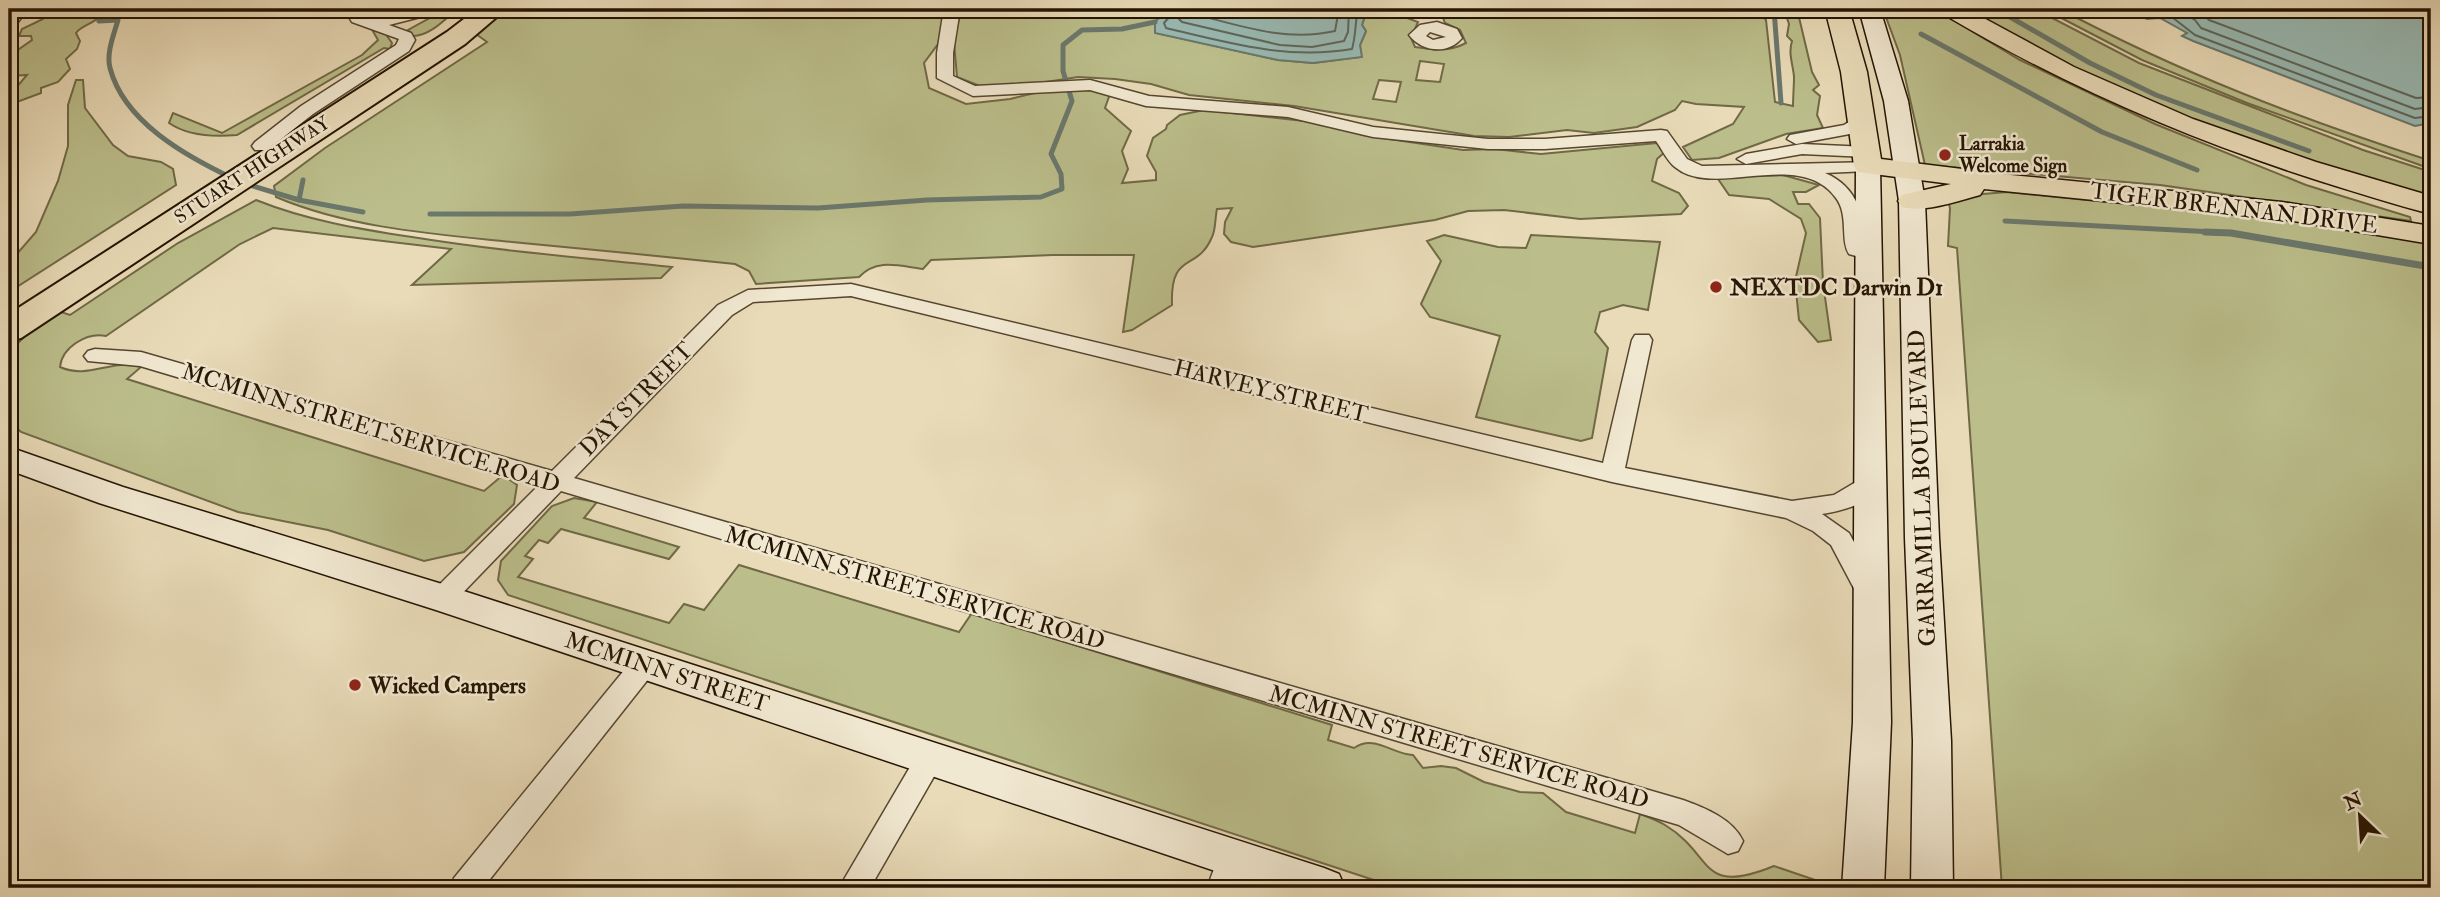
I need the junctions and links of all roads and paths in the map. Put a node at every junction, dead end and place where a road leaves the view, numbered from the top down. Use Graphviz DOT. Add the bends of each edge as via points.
graph roads {
  1 [pos="20,9"];
  2 [pos="435,9"];
  3 [pos="468,9"];
  4 [pos="493,9"];
  5 [pos="952,9"];
  6 [pos="1837,9"];
  7 [pos="1870,9"];
  8 [pos="1951,9"];
  9 [pos="357,15"];
  10 [pos="9,24"];
  11 [pos="1090,85"];
  12 [pos="1042,87"];
  13 [pos="1863,118"];
  14 [pos="1748,159"];
  15 [pos="1868,159"];
  16 [pos="249,160"];
  17 [pos="1778,169"];
  18 [pos="1699,172"];
  19 [pos="1908,177"];
  20 [pos="192,200"];
  21 [pos="2431,205"];
  22 [pos="2431,235"];
  23 [pos="748,296"];
  24 [pos="52,301"];
  25 [pos="9,305"];
  26 [pos="9,330"];
  27 [pos="9,336"];
  28 [pos="1642,340"];
  29 [pos="1870,342"];
  30 [pos="95,356"];
  31 [pos="15,459"];
  32 [pos="1612,474"];
  33 [pos="554,482"];
  34 [pos="1869,485"];
  35 [pos="1792,510"];
  36 [pos="1870,596"];
  37 [pos="442,598"];
  38 [pos="643,665"];
  39 [pos="930,759"];
  40 [pos="1728,841"];
  41 [pos="1228,873"];
  42 [pos="464,888"];
  43 [pos="854,888"];
  44 [pos="1324,888"];
  45 [pos="1863,888"];
  46 [pos="1932,888"];
  1 -- 10 [label="street"];
  2 -- 9 [label="street" via="394,20"];
  3 -- 16 [label="highway, STUART HIGHWAY" via="420,47"];
  4 -- 16 [label="highway, STUART HIGHWAY" via="456,38"];
  5 -- 12 [label="street" via="945,78 973,91"];
  6 -- 13 [label="main road, GARRAMILLA BOULEVARD"];
  7 -- 19 [label="street, GARRAMILLA BOULEVARD" via="1896,101"];
  8 -- 21 [label="main road, TIGER BRENNAN DRIVE" via="2042,61 2160,115 2326,175"];
  9 -- 16 [label="street" via="401,33 406,43 398,53 307,110"];
  11 -- 12 [label="street"];
  11 -- 18 [label="street" via="1146,101 1288,111 1373,132 1488,144 1661,135 1681,163"];
  13 -- 14 [label="street" via="1849,129 1805,137"];
  13 -- 15 [label="main road, GARRAMILLA BOULEVARD"];
  14 -- 15 [label="street" via="1815,149"];
  14 -- 18 [label="street"];
  15 -- 17 [label="street"];
  15 -- 19 [label="main road, TIGER BRENNAN DRIVE"];
  15 -- 29 [label="street, GARRAMILLA BOULEVARD"];
  16 -- 20 [label="highway, STUART HIGHWAY"];
  17 -- 18 [label="street"];
  17 -- 29 [label="street" via="1821,177 1849,203 1856,222 1856,287"];
  19 -- 22 [label="main road, TIGER BRENNAN DRIVE" via="2241,205"];
  19 -- 46 [label="street, GARRAMILLA BOULEVARD" via="1932,741"];
  20 -- 24 [label="highway, STUART HIGHWAY"];
  20 -- 25 [label="highway, STUART HIGHWAY"];
  23 -- 32 [label="street, HARVEY STREET" via="850,290"];
  23 -- 33 [label="street, DAY STREET" via="725,310"];
  24 -- 26 [label="highway, STUART HIGHWAY"];
  24 -- 27 [label="street"];
  28 -- 32 [label="street"];
  29 -- 34 [label="street, GARRAMILLA BOULEVARD"];
  30 -- 33 [label="street, MCMINN STREET SERVICE ROAD" via="141,359"];
  31 -- 37 [label="street, MCMINN STREET" via="111,495"];
  32 -- 35 [label="street, HARVEY STREET"];
  33 -- 37 [label="street, DAY STREET"];
  33 -- 40 [label="street, MCMINN STREET SERVICE ROAD" via="1683,813"];
  34 -- 35 [label="street, HARVEY STREET" via="1839,503"];
  34 -- 36 [label="street, GARRAMILLA BOULEVARD"];
  35 -- 36 [label="street, HARVEY STREET" via="1840,539"];
  36 -- 45 [label="street, GARRAMILLA BOULEVARD" via="1872,722"];
  37 -- 38 [label="street, MCMINN STREET"];
  38 -- 39 [label="street, MCMINN STREET"];
  38 -- 42 [label="street"];
  39 -- 41 [label="street, MCMINN STREET"];
  39 -- 43 [label="street"];
  41 -- 44 [label="street, MCMINN STREET"];
}
